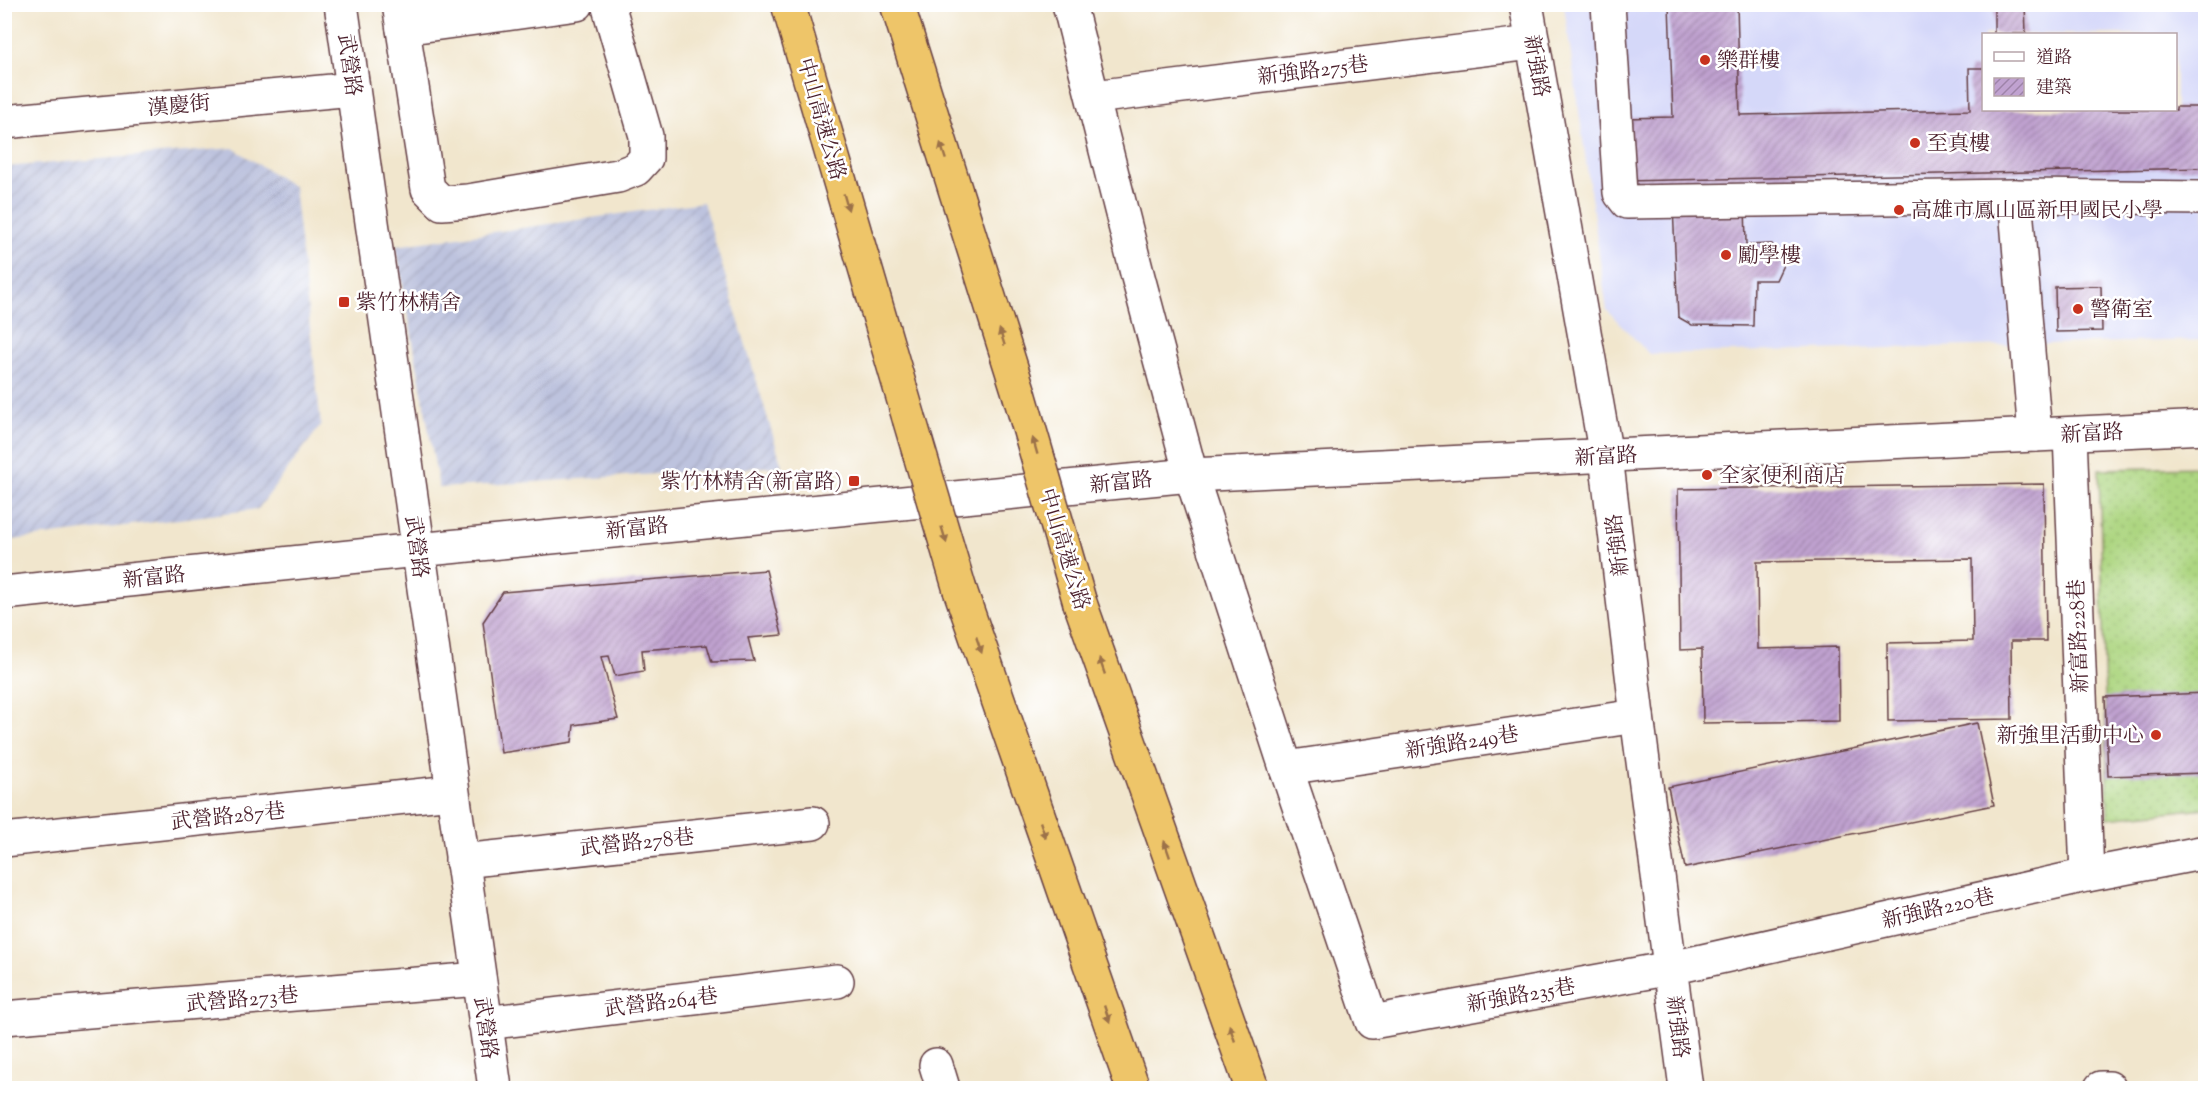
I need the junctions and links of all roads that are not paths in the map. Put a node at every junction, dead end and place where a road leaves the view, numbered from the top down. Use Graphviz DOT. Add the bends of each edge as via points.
graph roads {
  1 [pos="341,4"];
  2 [pos="577,4"];
  3 [pos="608,4"];
  4 [pos="788,4"];
  5 [pos="897,4"];
  6 [pos="1069,4"];
  7 [pos="1526,4"];
  8 [pos="1608,4"];
  9 [pos="401,16"];
  10 [pos="1532,43"];
  11 [pos="353,89"];
  12 [pos="1094,97"];
  13 [pos="4,122"];
  14 [pos="2015,196"];
  15 [pos="2205,198"];
  16 [pos="2205,427"];
  17 [pos="2070,434"];
  18 [pos="2035,435"];
  19 [pos="1606,456"];
  20 [pos="1191,475"];
  21 [pos="417,550"];
  22 [pos="4,593"];
  23 [pos="1637,716"];
  24 [pos="1286,768"];
  25 [pos="452,792"];
  26 [pos="813,823"];
  27 [pos="4,840"];
  28 [pos="2205,852"];
  29 [pos="462,861"];
  30 [pos="2087,875"];
  31 [pos="1671,968"];
  32 [pos="479,979"];
  33 [pos="837,981"];
  34 [pos="4,1018"];
  35 [pos="485,1023"];
  36 [pos="495,1089"];
  37 [pos="1133,1089"];
  38 [pos="1252,1089"];
  39 [pos="1686,1089"];
  40 [pos="2101,1089"];
  41 [pos="2109,1089"];
  1 -- 11 [label="street, 武營路"];
  2 -- 9 [label="street"];
  3 -- 9 [label="street" via="646,136 646,158 636,169 618,176 442,203 428,189"];
  4 -- 37 [label="highway, 中山高速公路, one-way, bridge" via="960,590"];
  38 -- 5 [label="highway, 中山高速公路, one-way, bridge" via="1080,603 1019,393"];
  6 -- 12 [label="street"];
  7 -- 10 [label="street, 新強路"];
  8 -- 14 [label="street" via="1620,193 1627,202"];
  10 -- 12 [label="street, 新強路275巷"];
  10 -- 19 [label="street, 新強路"];
  11 -- 13 [label="street, 漢慶街"];
  11 -- 21 [label="street, 武營路"];
  12 -- 20 [label="street"];
  14 -- 15 [label="street"];
  14 -- 18 [label="street"];
  16 -- 17 [label="street, 新富路"];
  17 -- 18 [label="street, 新富路"];
  17 -- 30 [label="street, 新富路228巷"];
  18 -- 19 [label="street, 新富路"];
  19 -- 20 [label="street, 新富路"];
  19 -- 23 [label="street, 新強路"];
  20 -- 21 [label="street, 新富路"];
  20 -- 24 [label="street"];
  21 -- 22 [label="street, 新富路"];
  21 -- 25 [label="street, 武營路"];
  23 -- 24 [label="street, 新強路249巷"];
  23 -- 31 [label="street, 新強路"];
  24 -- 31 [label="street, 新強路235巷" via="1372,1022"];
  25 -- 27 [label="street, 武營路287巷"];
  25 -- 29 [label="street, 武營路"];
  26 -- 29 [label="street, 武營路278巷"];
  28 -- 30 [label="street, 新強路220巷"];
  29 -- 32 [label="street, 武營路"];
  30 -- 31 [label="street, 新強路220巷"];
  31 -- 39 [label="street, 新強路"];
  32 -- 34 [label="street, 武營路273巷"];
  32 -- 35 [label="street, 武營路"];
  33 -- 35 [label="street, 武營路264巷"];
  35 -- 36 [label="street, 武營路"];
  40 -- 41 [label="street"];
}
